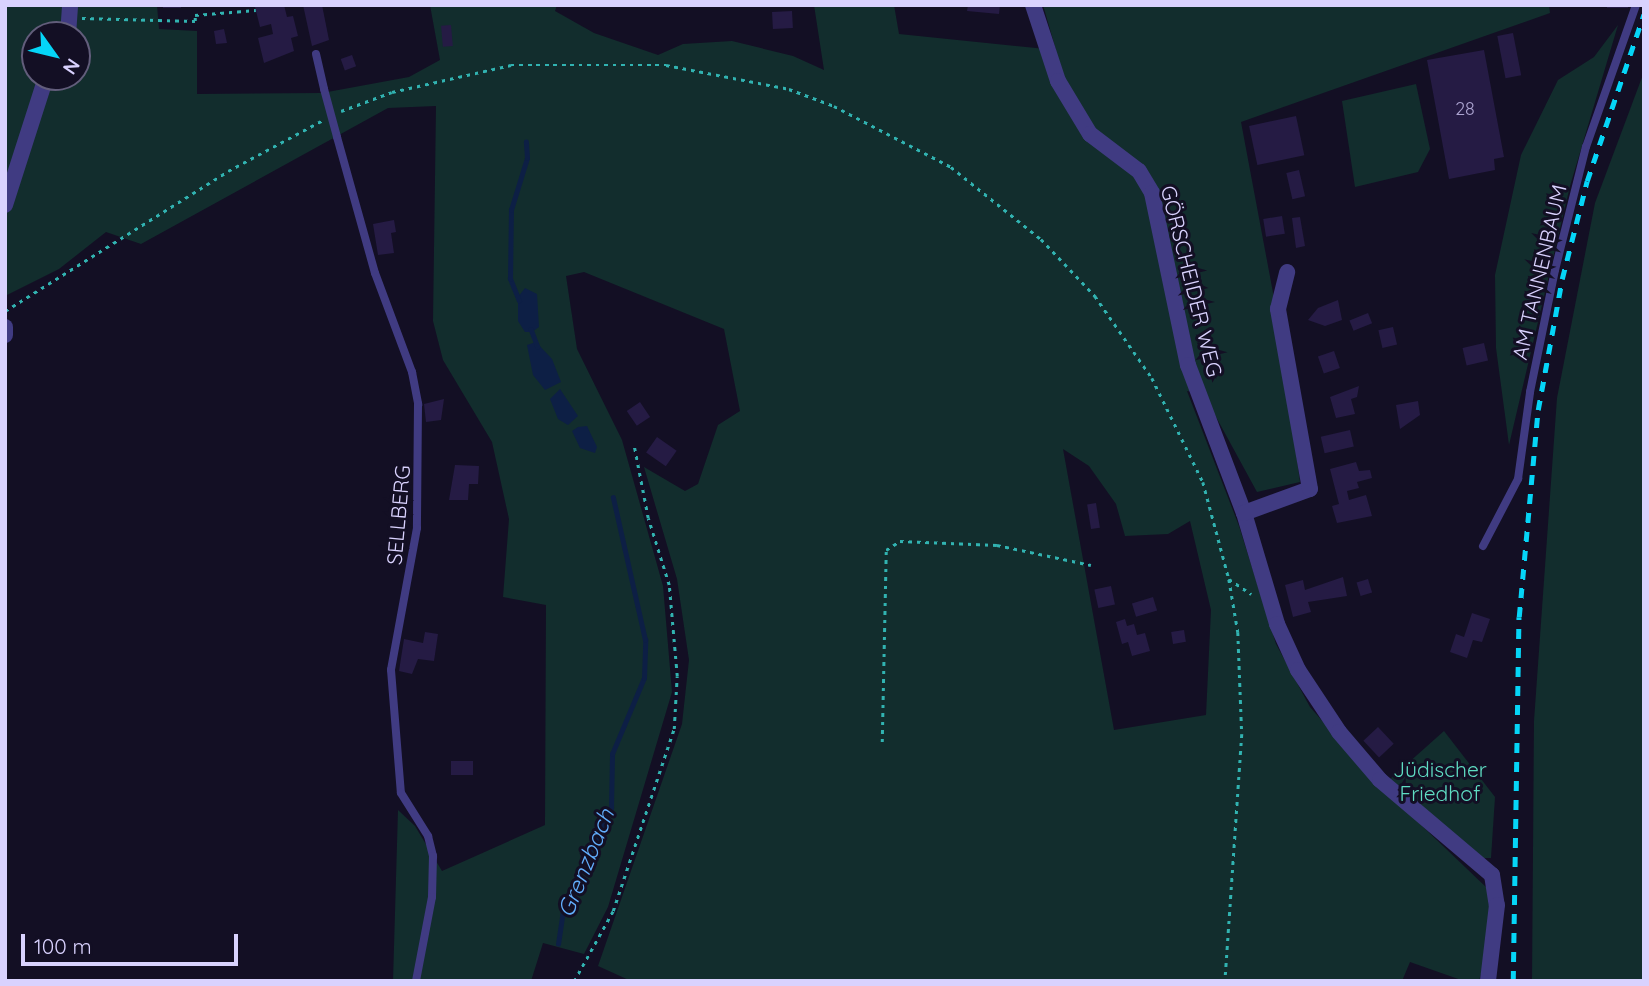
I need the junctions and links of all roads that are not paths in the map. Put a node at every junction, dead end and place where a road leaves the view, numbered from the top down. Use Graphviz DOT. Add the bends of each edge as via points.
graph roads {
  1 [pos="1033,5"];
  2 [pos="1636,5"];
  3 [pos="316,54"];
  4 [pos="42,91"];
  5 [pos="5,205"];
  6 [pos="1287,272"];
  7 [pos="5,327"];
  8 [pos="5,335"];
  9 [pos="1244,513"];
  10 [pos="1483,546"];
  11 [pos="416,981"];
  12 [pos="1489,981"];
  1 -- 9 [label="street, GÖRSCHEIDER WEG" via="1058,81 1090,134 1139,171 1152,193 1188,365"];
  2 -- 10 [label="lane, AM TANNENBAUM" via="1586,147 1555,270 1518,479"];
  3 -- 11 [label="lane, SELLBERG, bridge" via="374,273 412,372 418,404 416,528 391,670 401,793 428,836 433,856 432,898"];
  4 -- 5 [label="street"];
  6 -- 9 [label="street" via="1278,309 1310,489"];
  7 -- 8 [label="street"];
  9 -- 12 [label="street, GÖRSCHEIDER WEG" via="1298,670 1339,732 1380,780 1492,875 1497,905"];
}
